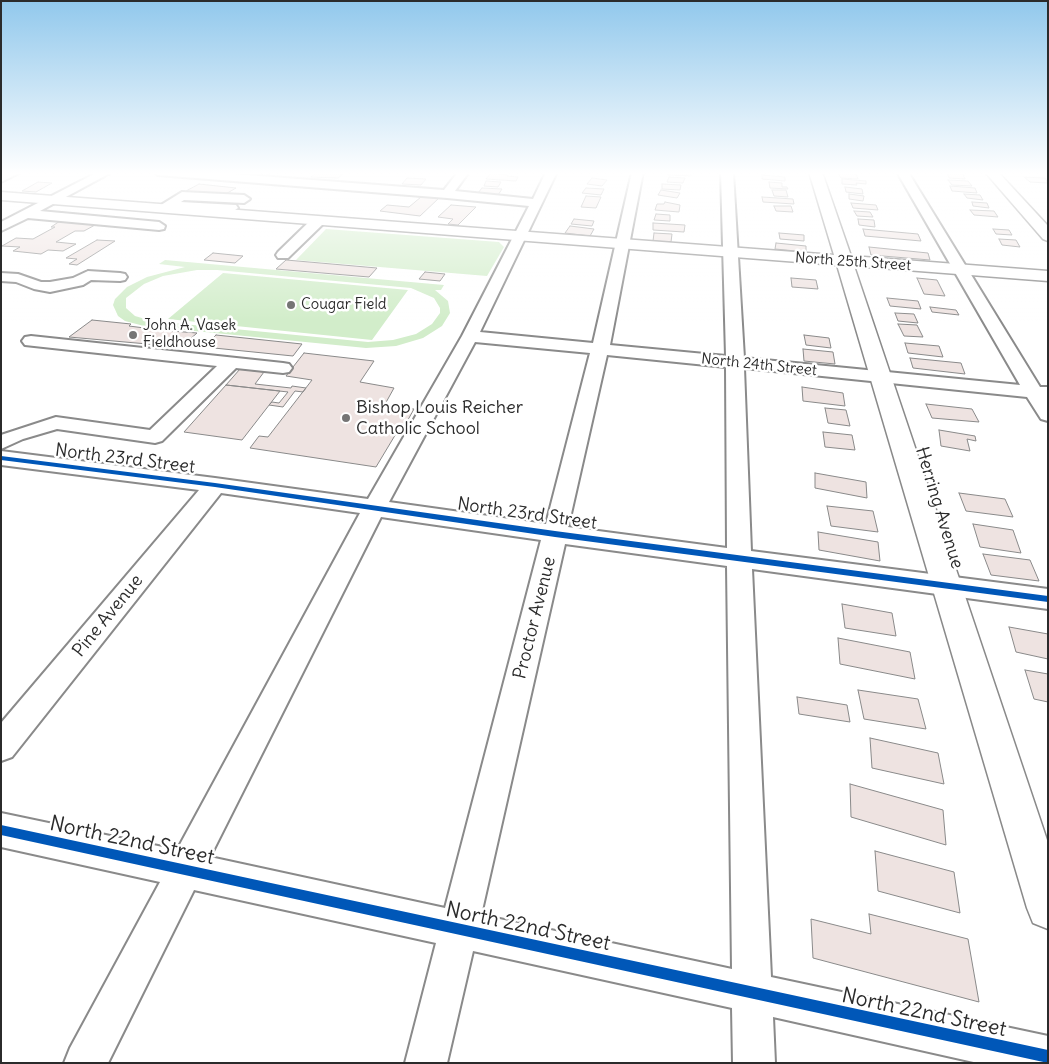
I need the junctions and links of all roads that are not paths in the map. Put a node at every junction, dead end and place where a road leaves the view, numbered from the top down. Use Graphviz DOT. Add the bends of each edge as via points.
graph roads {
  1 [pos="318,221"];
  2 [pos="111,222"];
  3 [pos="168,222"];
  4 [pos="326,222"];
  5 [pos="527,222"];
  6 [pos="628,222"];
  7 [pos="730,222"];
  8 [pos="831,222"];
  9 [pos="931,222"];
  10 [pos="1035,222"];
  11 [pos="159,226"];
  12 [pos="143,236"];
  13 [pos="1048,236"];
  14 [pos="520,237"];
  15 [pos="623,245"];
  16 [pos="732,253"];
  17 [pos="283,255"];
  18 [pos="844,262"];
  19 [pos="960,270"];
  20 [pos="1048,276"];
  21 [pos="1,277"];
  22 [pos="120,277"];
  23 [pos="470,336"];
  24 [pos="31,341"];
  25 [pos="600,349"];
  26 [pos="232,362"];
  27 [pos="735,362"];
  28 [pos="283,368"];
  29 [pos="882,377"];
  30 [pos="1041,392"];
  31 [pos="1048,415"];
  32 [pos="1,443"];
  33 [pos="1,458"];
  34 [pos="215,486"];
  35 [pos="374,508"];
  36 [pos="556,534"];
  37 [pos="739,558"];
  38 [pos="948,586"];
  39 [pos="1048,599"];
  40 [pos="1,748"];
  41 [pos="1,830"];
  42 [pos="185,870"];
  43 [pos="1048,908"];
  44 [pos="459,930"];
  45 [pos="752,994"];
  46 [pos="1048,1058"];
  47 [pos="85,1063"];
  48 [pos="426,1063"];
  49 [pos="754,1063"];
  1 -- 17 [label="street"];
  2 -- 11 [label="street"];
  3 -- 11 [label="street"];
  4 -- 14 [label="main road, North 25th Street"];
  5 -- 14 [label="street"];
  6 -- 15 [label="street, Proctor Avenue"];
  7 -- 16 [label="street"];
  8 -- 18 [label="main road, Herring Avenue"];
  9 -- 19 [label="street"];
  10 -- 13 [label="main road"];
  11 -- 12 [label="street"];
  14 -- 15 [label="main road, North 25th Street"];
  14 -- 23 [label="street"];
  15 -- 16 [label="main road, North 25th Street"];
  15 -- 25 [label="street, Proctor Avenue"];
  16 -- 18 [label="main road, North 25th Street"];
  16 -- 27 [label="street"];
  18 -- 19 [label="main road, North 25th Street"];
  18 -- 29 [label="main road, Herring Avenue"];
  19 -- 20 [label="main road, North 25th Street"];
  19 -- 30 [label="street"];
  21 -- 22 [label="street" via="18,278 50,288 84,285 88,275"];
  23 -- 25 [label="street, North 24th Street"];
  23 -- 35 [label="street"];
  24 -- 26 [label="street"];
  25 -- 27 [label="street, North 24th Street"];
  25 -- 36 [label="street, Proctor Avenue"];
  26 -- 28 [label="street"];
  26 -- 32 [label="street" via="156,437 56,423"];
  27 -- 29 [label="street, North 24th Street"];
  27 -- 37 [label="street"];
  29 -- 30 [label="street, North 24th Street"];
  29 -- 38 [label="main road, Herring Avenue"];
  30 -- 31 [label="street"];
  33 -- 34 [label="street, North 23rd Street"];
  34 -- 35 [label="street, North 23rd Street"];
  34 -- 40 [label="street, Pine Avenue"];
  35 -- 36 [label="street, North 23rd Street"];
  35 -- 42 [label="street"];
  36 -- 37 [label="street, North 23rd Street"];
  36 -- 44 [label="street, Proctor Avenue"];
  37 -- 38 [label="street, North 23rd Street"];
  37 -- 45 [label="street"];
  38 -- 39 [label="street, North 23rd Street"];
  38 -- 43 [label="main road, Herring Avenue"];
  41 -- 42 [label="street, North 22nd Street"];
  42 -- 44 [label="street, North 22nd Street"];
  42 -- 47 [label="street"];
  44 -- 45 [label="street, North 22nd Street"];
  44 -- 48 [label="street, Proctor Avenue"];
  45 -- 46 [label="street, North 22nd Street"];
  45 -- 49 [label="street"];
}
